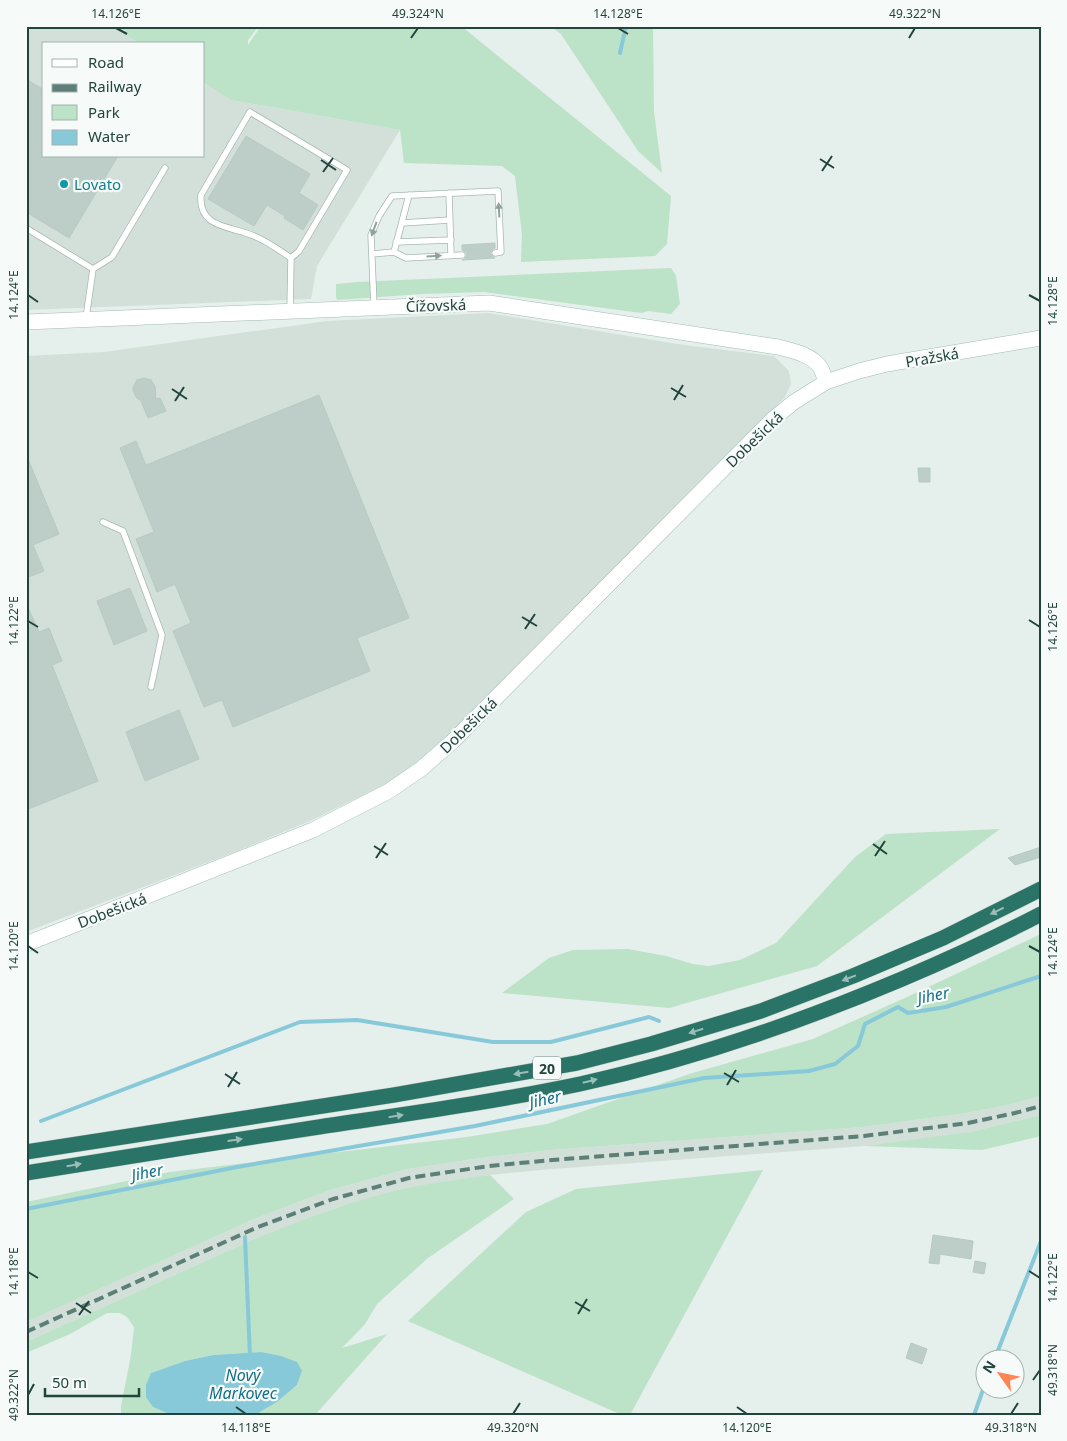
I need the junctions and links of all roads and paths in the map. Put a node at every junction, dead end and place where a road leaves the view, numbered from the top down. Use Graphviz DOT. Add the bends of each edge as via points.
graph roads {
  1 [pos="166,168"];
  2 [pos="449,193"];
  3 [pos="409,195"];
  4 [pos="450,220"];
  5 [pos="402,223"];
  6 [pos="26,228"];
  7 [pos="451,240"];
  8 [pos="396,242"];
  9 [pos="394,252"];
  10 [pos="495,253"];
  11 [pos="372,254"];
  12 [pos="462,255"];
  13 [pos="451,256"];
  14 [pos="291,258"];
  15 [pos="93,268"];
  16 [pos="374,307"];
  17 [pos="290,311"];
  18 [pos="86,320"];
  19 [pos="26,322"];
  20 [pos="1041,338"];
  21 [pos="826,382"];
  22 [pos="103,522"];
  23 [pos="151,688"];
  24 [pos="1041,889"];
  25 [pos="1041,914"];
  26 [pos="26,944"];
  27 [pos="26,1152"];
  28 [pos="26,1173"];
  1 -- 15 [label="lane" via="112,257"];
  2 -- 3 [label="lane"];
  2 -- 4 [label="lane"];
  10 -- 2 [label="lane, one-way" via="501,252 498,191"];
  3 -- 5 [label="lane"];
  3 -- 11 [label="lane, one-way" via="392,196 371,235"];
  4 -- 5 [label="lane"];
  4 -- 7 [label="lane"];
  5 -- 8 [label="lane"];
  6 -- 15 [label="lane"];
  7 -- 8 [label="lane"];
  7 -- 13 [label="lane"];
  8 -- 9 [label="lane"];
  9 -- 11 [label="lane"];
  9 -- 13 [label="lane, one-way" via="406,258"];
  11 -- 16 [label="lane"];
  12 -- 13 [label="lane"];
  14 -- 14 [label="lane" via="260,238 210,220 200,204 202,195 250,112 347,170 299,251"];
  14 -- 17 [label="lane"];
  15 -- 18 [label="lane"];
  16 -- 17 [label="street, Čížovská"];
  16 -- 21 [label="street, Čížovská" via="489,302 778,348 799,353 814,362 821,368"];
  17 -- 18 [label="street, Čížovská"];
  18 -- 19 [label="street, Čížovská"];
  20 -- 21 [label="street, Pražská" via="887,364"];
  21 -- 26 [label="street, Dobešická" via="773,419 452,742 390,791 313,830"];
  22 -- 23 [label="lane" via="123,531 162,635"];
  24 -- 27 [label="highway, 20, one-way" via="943,938 853,976 761,1011 651,1044 577,1063 394,1095"];
  28 -- 25 [label="highway, 20, one-way" via="491,1101 676,1060 773,1029 860,996 948,959"];
}
